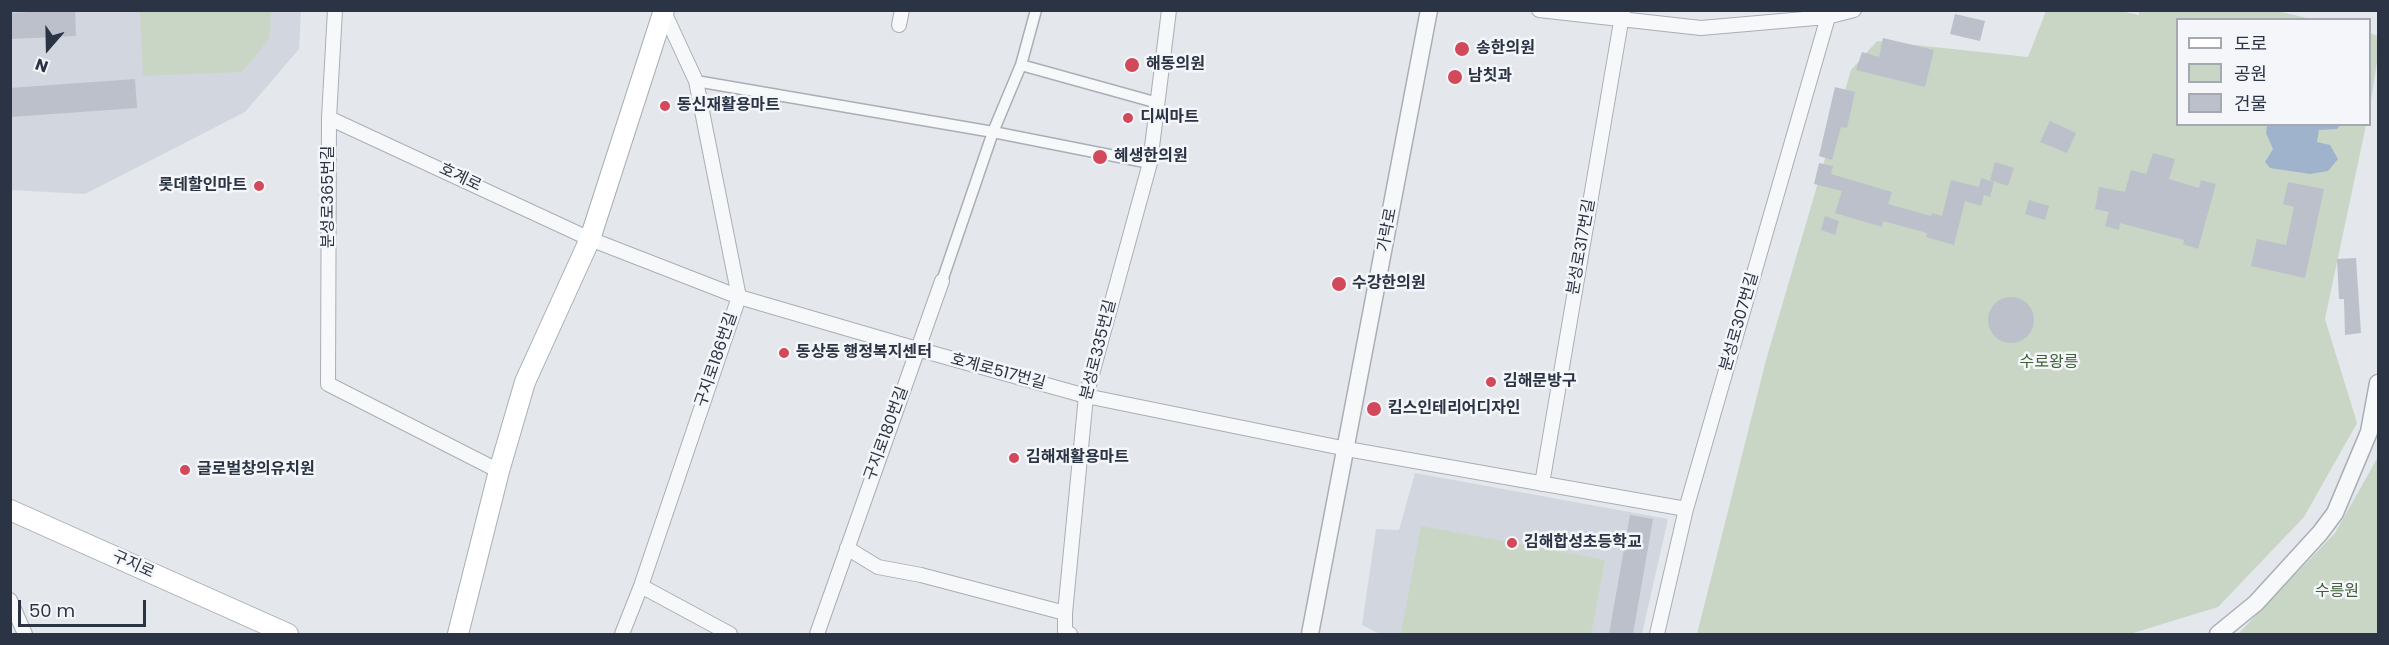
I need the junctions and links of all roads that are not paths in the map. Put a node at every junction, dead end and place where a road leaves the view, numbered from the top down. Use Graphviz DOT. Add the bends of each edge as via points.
graph roads {
  1 [pos="335,10"];
  2 [pos="902,10"];
  3 [pos="1036,10"];
  4 [pos="1169,10"];
  5 [pos="1429,10"];
  6 [pos="1539,10"];
  7 [pos="1854,10"];
  8 [pos="664,11"];
  9 [pos="1828,14"];
  10 [pos="1622,16"];
  11 [pos="899,25"];
  12 [pos="1021,65"];
  13 [pos="696,81"];
  14 [pos="1158,103"];
  15 [pos="329,118"];
  16 [pos="993,132"];
  17 [pos="1150,163"];
  18 [pos="590,239"];
  19 [pos="942,281"];
  20 [pos="739,297"];
  21 [pos="917,350"];
  22 [pos="2379,383"];
  23 [pos="1086,396"];
  24 [pos="1347,449"];
  25 [pos="499,471"];
  26 [pos="1542,484"];
  27 [pos="1686,509"];
  28 [pos="10,510"];
  29 [pos="847,548"];
  30 [pos="641,586"];
  31 [pos="10,600"];
  32 [pos="1065,614"];
  33 [pos="26,634"];
  34 [pos="288,634"];
  35 [pos="458,634"];
  36 [pos="622,634"];
  37 [pos="730,634"];
  38 [pos="817,634"];
  39 [pos="1070,634"];
  40 [pos="1310,634"];
  41 [pos="1657,634"];
  42 [pos="2218,634"];
  1 -- 15 [label="street, 분성로365번길"];
  2 -- 11 [label="street"];
  3 -- 12 [label="street, 구지로180번길"];
  4 -- 14 [label="street, 분성로335번길"];
  5 -- 24 [label="street, 가락로"];
  6 -- 10 [label="street"];
  7 -- 9 [label="street"];
  8 -- 13 [label="street, 구지로186번길"];
  8 -- 18 [label="main road"];
  9 -- 10 [label="street" via="1701,28"];
  9 -- 27 [label="street, 분성로307번길"];
  10 -- 26 [label="street, 분성로317번길"];
  12 -- 14 [label="street"];
  12 -- 16 [label="street, 구지로180번길"];
  13 -- 16 [label="street"];
  13 -- 20 [label="street, 구지로186번길"];
  14 -- 17 [label="street, 분성로335번길"];
  15 -- 18 [label="street, 호계로"];
  15 -- 25 [label="street, 분성로365번길" via="328,384"];
  16 -- 17 [label="street"];
  16 -- 19 [label="street, 구지로180번길"];
  17 -- 23 [label="street, 분성로335번길"];
  18 -- 20 [label="street, 호계로517번길"];
  18 -- 25 [label="main road" via="525,382"];
  19 -- 21 [label="street, 구지로180번길"];
  20 -- 21 [label="street, 호계로517번길"];
  20 -- 30 [label="street, 구지로186번길"];
  21 -- 23 [label="street, 호계로517번길"];
  21 -- 29 [label="street, 구지로180번길"];
  22 -- 42 [label="street" via="2368,432 2335,513 2256,603"];
  23 -- 24 [label="street, 호계로517번길"];
  23 -- 32 [label="street, 분성로335번길"];
  24 -- 26 [label="street"];
  24 -- 40 [label="street, 가락로"];
  25 -- 35 [label="main road"];
  26 -- 27 [label="street"];
  27 -- 41 [label="street, 분성로307번길"];
  28 -- 34 [label="main road, 구지로"];
  29 -- 32 [label="street" via="878,567"];
  29 -- 38 [label="street, 구지로180번길"];
  30 -- 36 [label="street, 구지로186번길"];
  30 -- 37 [label="street"];
  31 -- 33 [label="street"];
  32 -- 39 [label="street, 분성로335번길" via="1065,631"];
}
